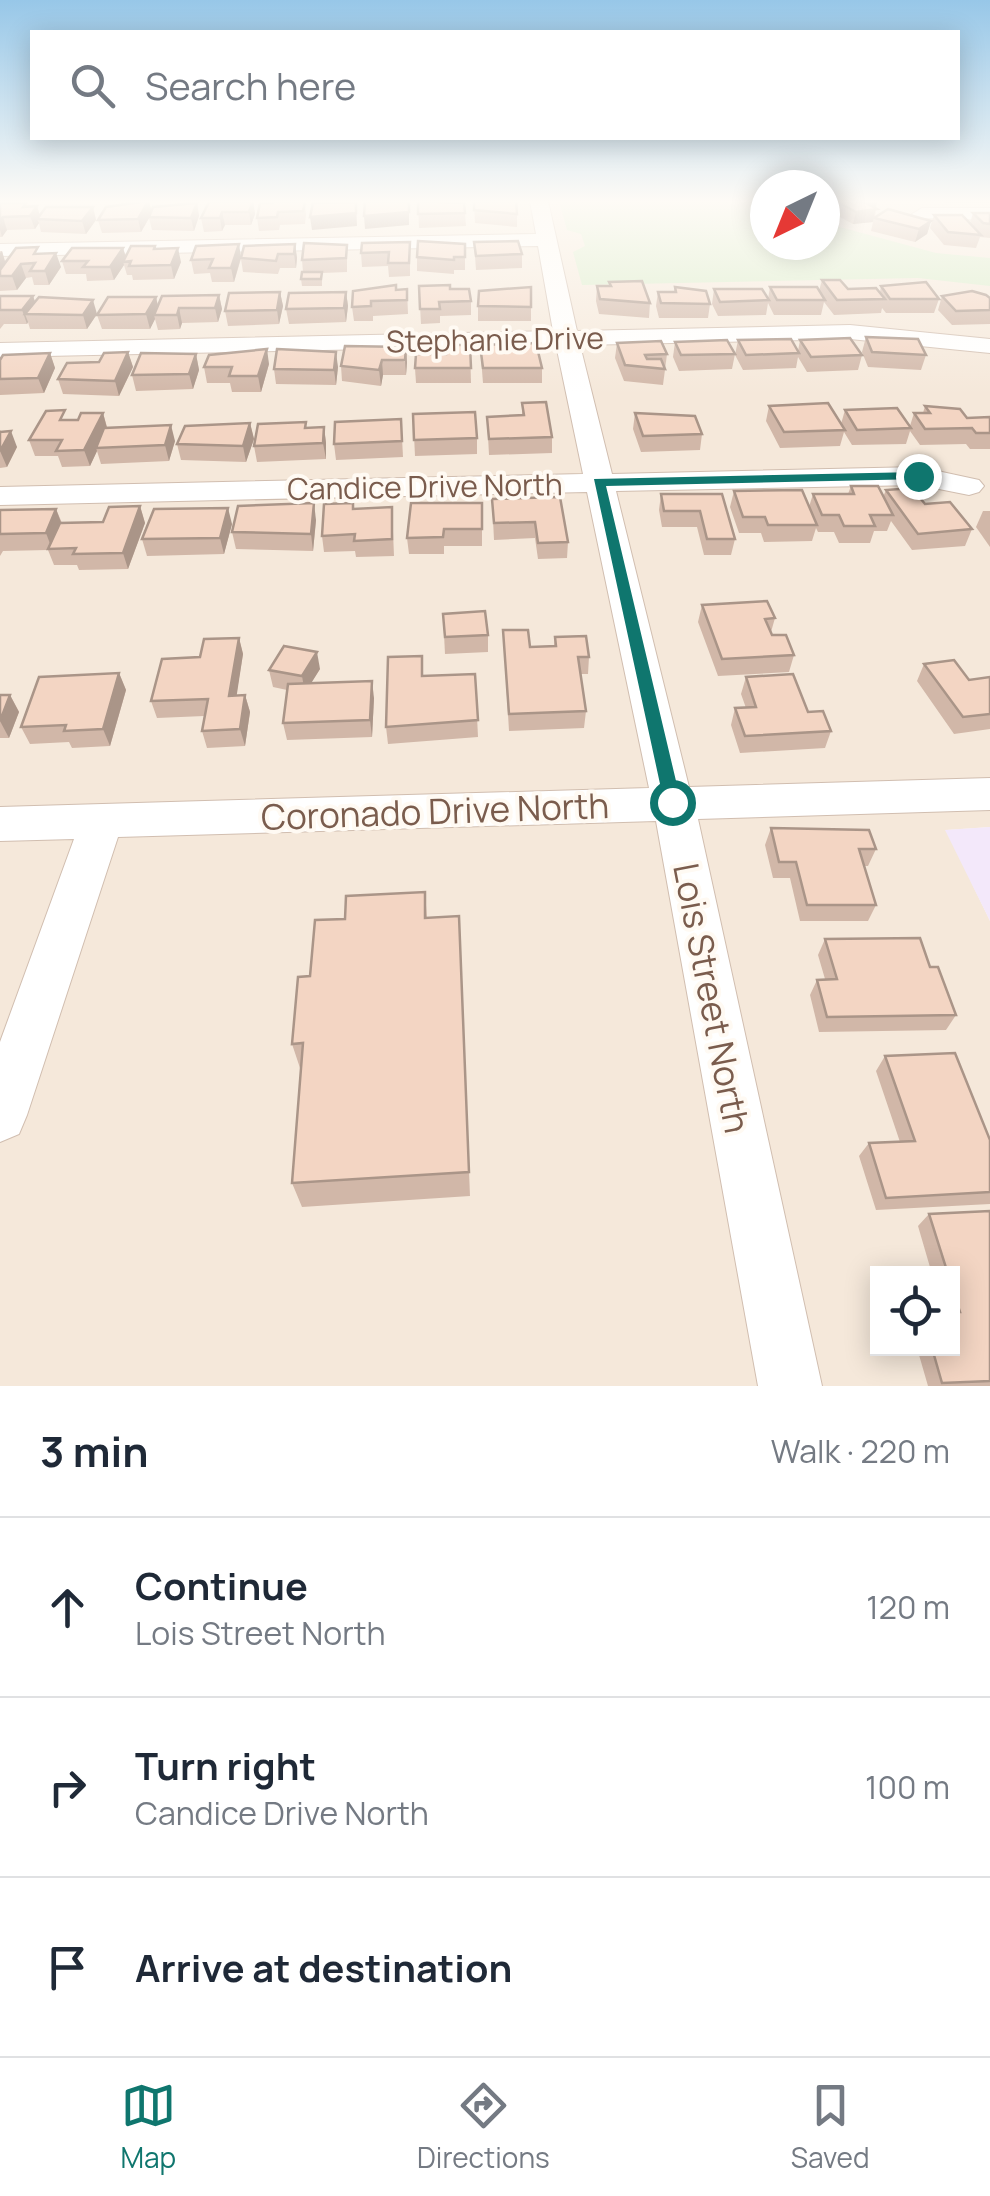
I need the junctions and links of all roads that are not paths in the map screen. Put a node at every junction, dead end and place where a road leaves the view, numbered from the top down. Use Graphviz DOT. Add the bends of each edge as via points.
graph roads {
  1 [pos="553,266"];
  2 [pos="566,337"];
  3 [pos="990,346"];
  4 [pos="0,350"];
  5 [pos="599,482"];
  6 [pos="969,486"];
  7 [pos="0,496"];
  8 [pos="990,794"];
  9 [pos="672,802"];
  10 [pos="102,821"];
  11 [pos="0,824"];
  12 [pos="0,1115"];
  13 [pos="790,1386"];
  1 -- 2 [label="street, Lois Street North"];
  2 -- 3 [label="street, Stephanie Drive" via="850,332"];
  2 -- 4 [label="street, Stephanie Drive"];
  2 -- 5 [label="street, Lois Street North"];
  5 -- 6 [label="street, Candice Drive North" via="918,476"];
  5 -- 7 [label="street, Candice Drive North"];
  5 -- 9 [label="street, Lois Street North"];
  8 -- 9 [label="street, Coronado Drive North"];
  9 -- 10 [label="street, Coronado Drive North"];
  9 -- 13 [label="street, Lois Street North"];
  10 -- 11 [label="street, Coronado Drive North"];
  10 -- 12 [label="street"];
}
